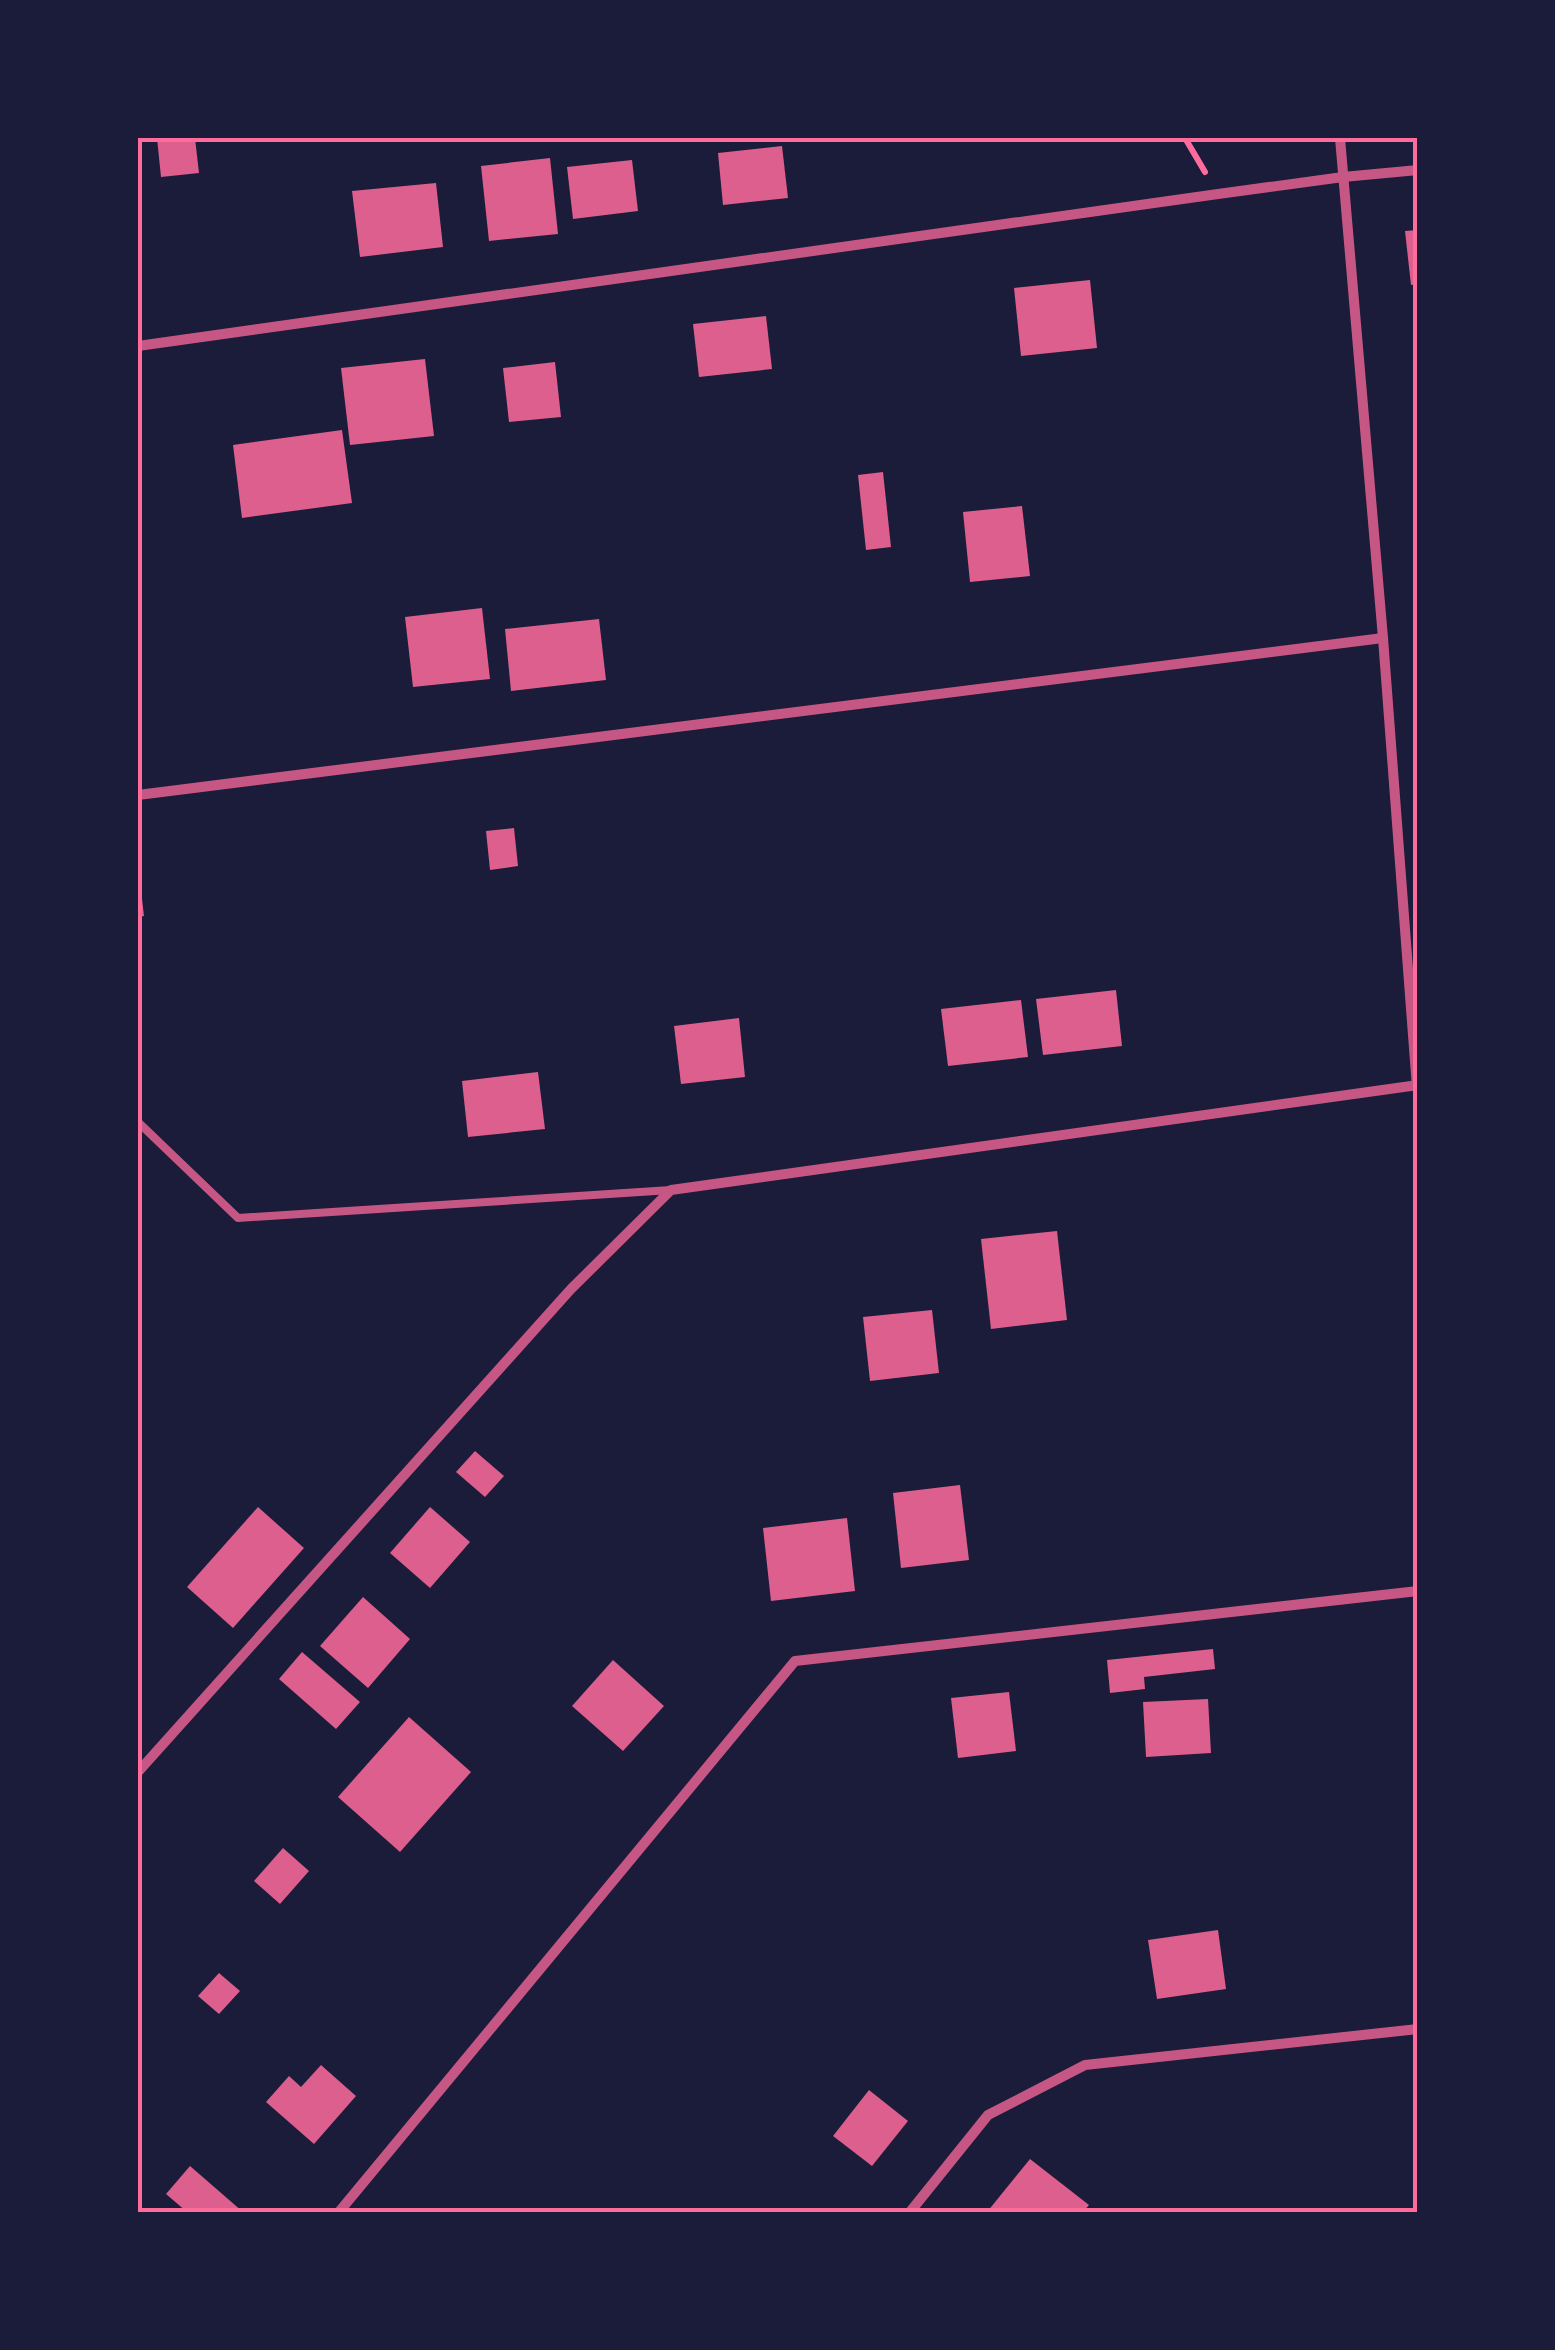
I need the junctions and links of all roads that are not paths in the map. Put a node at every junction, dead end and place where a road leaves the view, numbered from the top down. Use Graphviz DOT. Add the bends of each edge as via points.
graph roads {
  1 [pos="1340,138"];
  2 [pos="1418,170"];
  3 [pos="1342,177"];
  4 [pos="138,346"];
  5 [pos="1382,638"];
  6 [pos="138,796"];
  7 [pos="1417,1087"];
  8 [pos="138,1122"];
  9 [pos="671,1190"];
  10 [pos="1418,1591"];
  11 [pos="138,1772"];
  12 [pos="1418,2028"];
  13 [pos="338,2212"];
  14 [pos="910,2212"];
  1 -- 3 [label="street"];
  2 -- 3 [label="street"];
  3 -- 4 [label="street"];
  3 -- 5 [label="street"];
  5 -- 6 [label="street"];
  5 -- 7 [label="street"];
  7 -- 9 [label="street"];
  8 -- 9 [label="lane" via="238,1218"];
  9 -- 11 [label="street" via="571,1288"];
  10 -- 13 [label="street" via="794,1661"];
  12 -- 14 [label="street" via="1085,2065 988,2115"];
}
